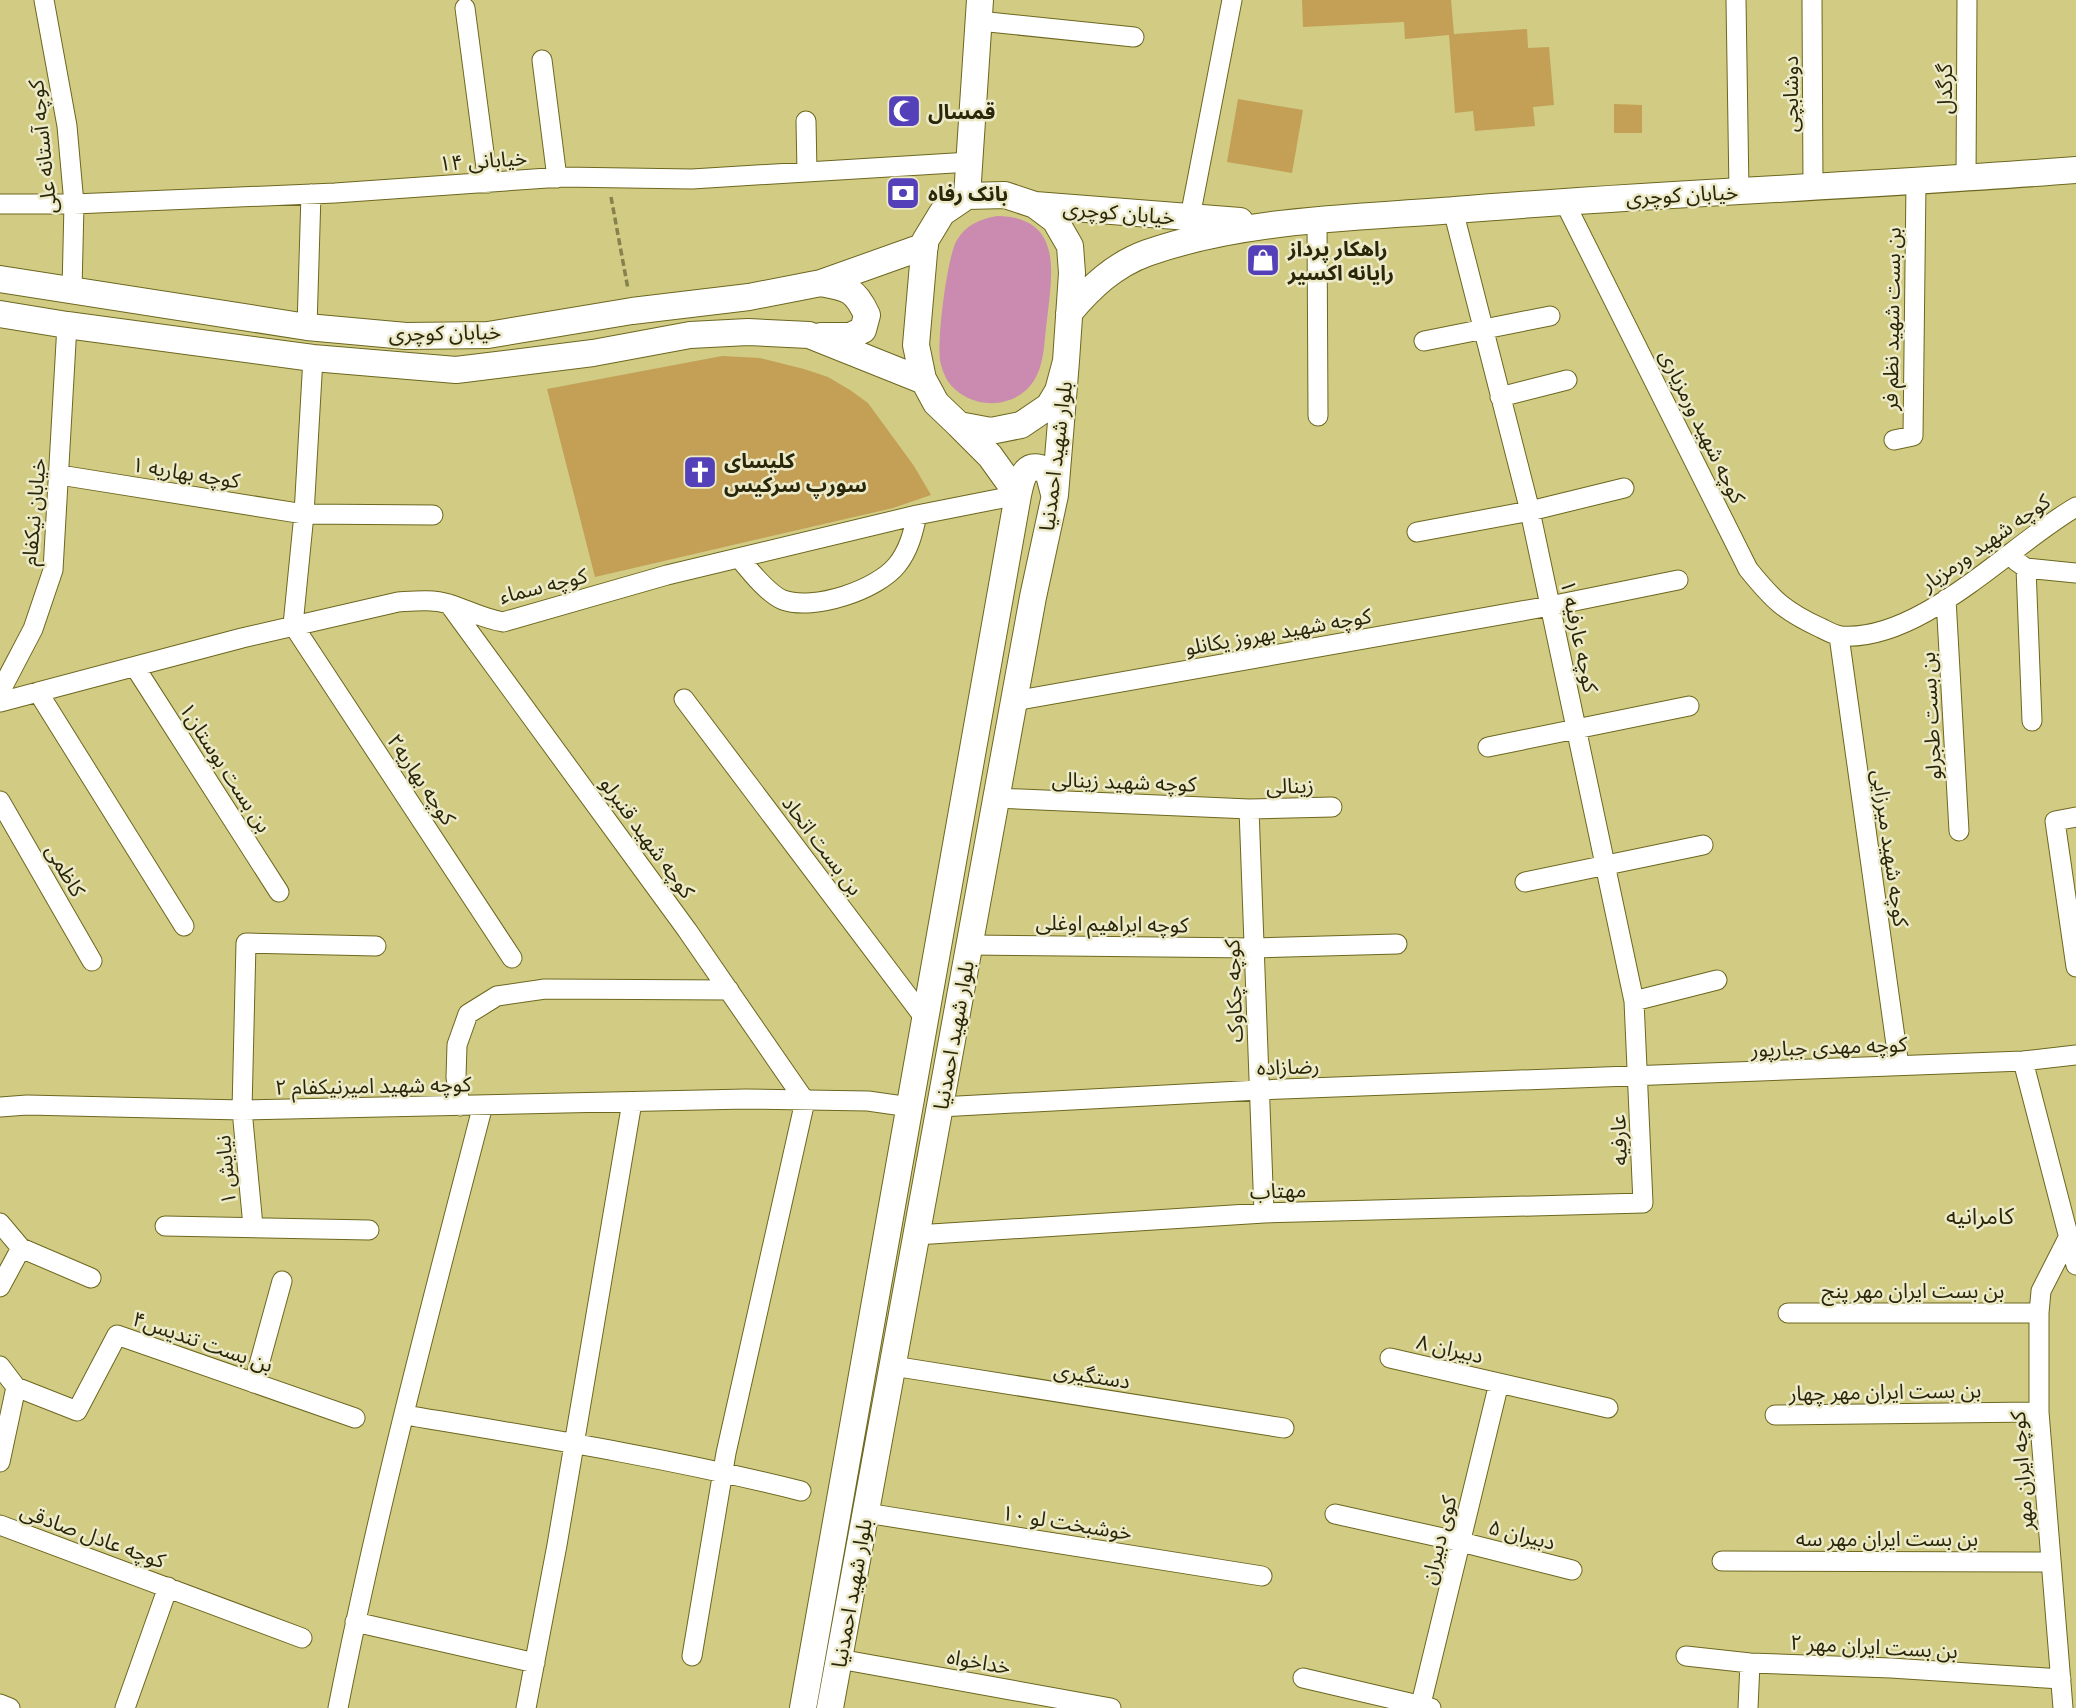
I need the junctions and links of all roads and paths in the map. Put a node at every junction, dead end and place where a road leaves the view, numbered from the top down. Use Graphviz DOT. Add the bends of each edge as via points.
graph roads {
  1 [pos="44,0"];
  2 [pos="1232,0"];
  3 [pos="1736,0"];
  4 [pos="1812,0"];
  5 [pos="1967,0"];
  6 [pos="466,8"];
  7 [pos="979,11"];
  8 [pos="1134,37"];
  9 [pos="542,61"];
  10 [pos="806,121"];
  11 [pos="970,162"];
  12 [pos="2076,170"];
  13 [pos="807,172"];
  14 [pos="557,178"];
  15 [pos="608,178"];
  16 [pos="1966,179"];
  17 [pos="1916,182"];
  18 [pos="488,183"];
  19 [pos="1813,188"];
  20 [pos="1740,191"];
  21 [pos="311,194"];
  22 [pos="967,196"];
  23 [pos="1564,201"];
  24 [pos="0,204"];
  25 [pos="74,204"];
  26 [pos="1035,205"];
  27 [pos="1453,210"];
  28 [pos="1190,217"];
  29 [pos="1317,221"];
  30 [pos="1287,223"];
  31 [pos="925,246"];
  32 [pos="0,279"];
  33 [pos="821,283"];
  34 [pos="72,290"];
  35 [pos="632,311"];
  36 [pos="1069,313"];
  37 [pos="0,314"];
  38 [pos="1550,316"];
  39 [pos="67,325"];
  40 [pos="307,327"];
  41 [pos="1483,330"];
  42 [pos="808,335"];
  43 [pos="1424,341"];
  44 [pos="313,358"];
  45 [pos="1066,361"];
  46 [pos="1567,380"];
  47 [pos="924,381"];
  48 [pos="1500,397"];
  49 [pos="1318,416"];
  50 [pos="959,425"];
  51 [pos="1894,440"];
  52 [pos="60,475"];
  53 [pos="1623,488"];
  54 [pos="1018,495"];
  55 [pos="1055,495"];
  56 [pos="2076,507"];
  57 [pos="1530,510"];
  58 [pos="304,514"];
  59 [pos="433,515"];
  60 [pos="917,515"];
  61 [pos="1417,532"];
  62 [pos="2009,556"];
  63 [pos="740,559"];
  64 [pos="2026,568"];
  65 [pos="2076,573"];
  66 [pos="1678,580"];
  67 [pos="1946,599"];
  68 [pos="449,604"];
  69 [pos="1550,606"];
  70 [pos="293,625"];
  71 [pos="1839,636"];
  72 [pos="135,667"];
  73 [pos="0,692"];
  74 [pos="38,692"];
  75 [pos="684,699"];
  76 [pos="1014,701"];
  77 [pos="0,702"];
  78 [pos="1689,706"];
  79 [pos="2032,722"];
  80 [pos="1576,728"];
  81 [pos="1488,747"];
  82 [pos="996,799"];
  83 [pos="0,801"];
  84 [pos="1332,807"];
  85 [pos="1249,809"];
  86 [pos="2076,817"];
  87 [pos="1959,831"];
  88 [pos="1703,845"];
  89 [pos="1605,865"];
  90 [pos="1525,882"];
  91 [pos="279,892"];
  92 [pos="184,926"];
  93 [pos="1397,944"];
  94 [pos="969,945"];
  95 [pos="376,946"];
  96 [pos="1254,948"];
  97 [pos="512,958"];
  98 [pos="92,961"];
  99 [pos="2076,967"];
  100 [pos="1717,980"];
  101 [pos="729,990"];
  102 [pos="1634,1001"];
  103 [pos="926,1020"];
  104 [pos="2076,1055"];
  105 [pos="2023,1062"];
  106 [pos="1899,1066"];
  107 [pos="1638,1076"];
  108 [pos="1259,1090"];
  109 [pos="805,1101"];
  110 [pos="632,1102"];
  111 [pos="483,1105"];
  112 [pos="460,1106"];
  113 [pos="0,1107"];
  114 [pos="910,1107"];
  115 [pos="940,1107"];
  116 [pos="242,1110"];
  117 [pos="1643,1203"];
  118 [pos="1264,1213"];
  119 [pos="0,1223"];
  120 [pos="165,1226"];
  121 [pos="253,1226"];
  122 [pos="369,1230"];
  123 [pos="916,1235"];
  124 [pos="2069,1236"];
  125 [pos="21,1248"];
  126 [pos="2076,1262"];
  127 [pos="91,1278"];
  128 [pos="282,1281"];
  129 [pos="0,1287"];
  130 [pos="1788,1313"];
  131 [pos="2039,1313"];
  132 [pos="1390,1358"];
  133 [pos="0,1366"];
  134 [pos="893,1366"];
  135 [pos="254,1383"];
  136 [pos="1499,1383"];
  137 [pos="16,1387"];
  138 [pos="1608,1408"];
  139 [pos="2039,1412"];
  140 [pos="405,1415"];
  141 [pos="1774,1415"];
  142 [pos="355,1418"];
  143 [pos="1284,1429"];
  144 [pos="574,1443"];
  145 [pos="0,1462"];
  146 [pos="724,1472"];
  147 [pos="801,1491"];
  148 [pos="866,1513"];
  149 [pos="1335,1514"];
  150 [pos="0,1525"];
  151 [pos="1461,1542"];
  152 [pos="1721,1560"];
  153 [pos="2051,1562"];
  154 [pos="1572,1570"];
  155 [pos="1262,1576"];
  156 [pos="168,1587"];
  157 [pos="355,1622"];
  158 [pos="302,1638"];
  159 [pos="692,1656"];
  160 [pos="1686,1656"];
  161 [pos="839,1659"];
  162 [pos="535,1663"];
  163 [pos="1750,1663"];
  164 [pos="1303,1678"];
  165 [pos="2061,1679"];
  166 [pos="0,1704"];
  167 [pos="1424,1707"];
  168 [pos="10,1708"];
  169 [pos="125,1708"];
  170 [pos="338,1708"];
  171 [pos="526,1708"];
  172 [pos="803,1708"];
  173 [pos="830,1708"];
  174 [pos="1111,1708"];
  175 [pos="1748,1708"];
  176 [pos="2063,1708"];
  1 -- 25 [label="street, کوچه آستانه علی"];
  2 -- 28 [label="street"];
  3 -- 20 [label="street"];
  4 -- 19 [label="street, دوشابچی"];
  5 -- 16 [label="street, گرگدل"];
  6 -- 18 [label="street"];
  7 -- 8 [label="street"];
  7 -- 11 [label="main road"];
  9 -- 14 [label="street"];
  10 -- 13 [label="street"];
  11 -- 13 [label="street, خیابانی ۱۴"];
  11 -- 22 [label="main road"];
  12 -- 16 [label="main road, خیابان کوچری"];
  13 -- 15 [label="street, خیابانی ۱۴"];
  14 -- 15 [label="street, خیابانی ۱۴"];
  14 -- 18 [label="street, خیابانی ۱۴"];
  15 -- 35 [label="path"];
  16 -- 17 [label="main road, خیابان کوچری"];
  17 -- 19 [label="main road, خیابان کوچری"];
  17 -- 51 [label="street, بن بست شهید نظم فر" via="1913,436"];
  18 -- 21 [label="street, خیابانی ۱۴"];
  19 -- 20 [label="main road, خیابان کوچری"];
  20 -- 23 [label="main road, خیابان کوچری"];
  21 -- 25 [label="street, خیابانی ۱۴"];
  21 -- 40 [label="street"];
  22 -- 26 [label="main road" via="1004,195"];
  22 -- 31 [label="main road" via="942,213"];
  23 -- 27 [label="main road, خیابان کوچری"];
  23 -- 71 [label="street, کوچه شهید ورمزیاری" via="1748,569 1772,600"];
  24 -- 25 [label="street, خیابانی ۱۴"];
  25 -- 34 [label="street, کوچه آستانه علی"];
  26 -- 28 [label="main road, خیابان کوچری"];
  26 -- 36 [label="main road" via="1055,220 1070,246"];
  27 -- 29 [label="main road, خیابان کوچری"];
  27 -- 41 [label="street, کوچه عارفیه ۱"];
  28 -- 30 [label="main road, خیابان کوچری"];
  29 -- 30 [label="main road, خیابان کوچری"];
  29 -- 49 [label="street"];
  30 -- 36 [label="main road, خیابان کوچری" via="1204,237 1146,254 1113,270"];
  31 -- 33 [label="main road, خیابان کوچری"];
  31 -- 47 [label="main road" via="916,345"];
  32 -- 34 [label="main road, خیابان کوچری"];
  33 -- 35 [label="main road, خیابان کوچری"];
  33 -- 42 [label="main road" via="846,287 859,298 867,315 863,330 850,336"];
  34 -- 40 [label="main road, خیابان کوچری"];
  35 -- 40 [label="main road, خیابان کوچری" via="488,335 406,336"];
  36 -- 45 [label="main road"];
  37 -- 39 [label="main road, خیابان کوچری"];
  38 -- 41 [label="street"];
  39 -- 44 [label="main road, خیابان کوچری"];
  39 -- 52 [label="street, خیابان نیکفام"];
  41 -- 43 [label="street"];
  41 -- 48 [label="street, کوچه عارفیه ۱"];
  42 -- 44 [label="main road, خیابان کوچری" via="690,335 593,354 456,370"];
  42 -- 47 [label="main road, خیابان کوچری"];
  44 -- 58 [label="street"];
  45 -- 50 [label="main road" via="1049,406 1021,425 992,431"];
  45 -- 55 [label="main road, بلوار شهید احمدنیا"];
  46 -- 48 [label="street"];
  47 -- 50 [label="main road" via="936,403"];
  48 -- 57 [label="street, کوچه عارفیه ۱"];
  50 -- 54 [label="main road, بلوار شهید احمدنیا"];
  52 -- 58 [label="street, کوچه بهاریه ۱"];
  52 -- 73 [label="street, خیابان نیکفام" via="53,570 33,629"];
  53 -- 57 [label="street"];
  54 -- 55 [label="main road" via="1022,476 1038,466 1048,471"];
  54 -- 60 [label="street, کوچه سماء"];
  54 -- 103 [label="main road, بلوار شهید احمدنیا"];
  55 -- 76 [label="main road, بلوار شهید احمدنیا"];
  56 -- 62 [label="street, کوچه شهید ورمزیار"];
  57 -- 61 [label="street"];
  57 -- 69 [label="street, کوچه عارفیه ۱"];
  58 -- 59 [label="street, کوچه بهاریه ۱"];
  58 -- 70 [label="street"];
  60 -- 63 [label="street, کوچه سماء"];
  60 -- 63 [label="street" via="909,545 896,566 864,589 814,603 782,599"];
  62 -- 64 [label="street"];
  62 -- 67 [label="street, کوچه شهید ورمزیار"];
  63 -- 68 [label="street, کوچه سماء" via="503,622"];
  64 -- 65 [label="street"];
  64 -- 79 [label="street"];
  66 -- 69 [label="street, کوچه شهید بهروز یکانلو"];
  67 -- 71 [label="street, کوچه شهید ورمزیار" via="1912,620 1870,633"];
  67 -- 87 [label="street, بن بست طجرلو"];
  68 -- 70 [label="street, کوچه سماء" via="398,602"];
  68 -- 101 [label="street, کوچه شهید قنبرلو"];
  69 -- 76 [label="street, کوچه شهید بهروز یکانلو"];
  69 -- 80 [label="street, کوچه عارفیه ۱"];
  70 -- 72 [label="street, کوچه سماء"];
  70 -- 97 [label="street, کوچه بهاریه۲"];
  71 -- 106 [label="street, کوچه شهید میرزایی"];
  72 -- 74 [label="street, کوچه سماء"];
  72 -- 91 [label="street, بن بست بوستان۱"];
  74 -- 77 [label="street, کوچه سماء"];
  74 -- 92 [label="street"];
  75 -- 103 [label="street, بن بست اتحاد"];
  76 -- 82 [label="main road, بلوار شهید احمدنیا"];
  78 -- 80 [label="street"];
  80 -- 81 [label="street"];
  80 -- 89 [label="street, کوچه عارفیه ۱"];
  82 -- 85 [label="street, کوچه شهید زینالی"];
  82 -- 94 [label="main road, بلوار شهید احمدنیا"];
  83 -- 98 [label="street, کاظمی"];
  84 -- 85 [label="street, زینالی"];
  85 -- 96 [label="street, کوچه چکاوک"];
  86 -- 99 [label="street" via="2055,821"];
  88 -- 89 [label="street"];
  89 -- 90 [label="street"];
  89 -- 102 [label="street, کوچه عارفیه ۱"];
  93 -- 96 [label="street, کوچه ابراهیم اوغلی"];
  94 -- 96 [label="street, کوچه ابراهیم اوغلی"];
  94 -- 115 [label="main road, بلوار شهید احمدنیا"];
  95 -- 116 [label="street, نیایش ۱" via="246,943"];
  96 -- 108 [label="street, کوچه چکاوک"];
  100 -- 102 [label="street"];
  101 -- 109 [label="street, کوچه شهید قنبرلو"];
  101 -- 112 [label="street" via="545,989 497,996 468,1014 457,1045"];
  102 -- 107 [label="street, کوچه عارفیه ۱"];
  103 -- 114 [label="main road, بلوار شهید احمدنیا"];
  104 -- 105 [label="street, کوچه مهدی جبارپور"];
  105 -- 106 [label="street, کوچه مهدی جبارپور"];
  105 -- 124 [label="street"];
  106 -- 107 [label="street, کوچه مهدی جبارپور"];
  107 -- 108 [label="street, رضازاده"];
  107 -- 117 [label="street, عارفیه"];
  108 -- 115 [label="street, رضازاده"];
  108 -- 118 [label="street, کوچه چکاوک"];
  109 -- 110 [label="street, کوچه شهید امیرنیکفام ۲"];
  109 -- 114 [label="street, کوچه شهید امیرنیکفام ۲" via="868,1101"];
  109 -- 146 [label="street"];
  110 -- 111 [label="street, کوچه شهید امیرنیکفام ۲"];
  110 -- 144 [label="street"];
  111 -- 112 [label="street, کوچه شهید امیرنیکفام ۲"];
  111 -- 140 [label="street"];
  112 -- 116 [label="street, کوچه شهید امیرنیکفام ۲"];
  113 -- 116 [label="street, کوچه شهید امیرنیکفام ۲"];
  114 -- 172 [label="main road, بلوار شهید احمدنیا"];
  115 -- 123 [label="main road, بلوار شهید احمدنیا"];
  116 -- 121 [label="street, نیایش ۱"];
  117 -- 118 [label="street, مهتاب"];
  118 -- 123 [label="street, مهتاب"];
  119 -- 125 [label="street"];
  120 -- 121 [label="street"];
  121 -- 122 [label="street"];
  123 -- 134 [label="main road, بلوار شهید احمدنیا"];
  124 -- 126 [label="street"];
  124 -- 131 [label="street, کوچه ایران مهر" via="2041,1291"];
  125 -- 127 [label="street"];
  125 -- 129 [label="street"];
  128 -- 135 [label="street"];
  130 -- 131 [label="street, بن بست ایران مهر پنج"];
  131 -- 139 [label="street, کوچه ایران مهر"];
  132 -- 136 [label="street, دبیران ۸"];
  133 -- 137 [label="street"];
  134 -- 143 [label="street, دستگیری"];
  134 -- 148 [label="main road, بلوار شهید احمدنیا"];
  135 -- 137 [label="street, بن بست تندیس۴" via="117,1335 77,1411"];
  135 -- 142 [label="street, بن بست تندیس۴"];
  136 -- 138 [label="street, دبیران ۸"];
  136 -- 151 [label="street, کوی دبیران"];
  137 -- 145 [label="street"];
  139 -- 141 [label="street, بن بست ایران مهر چهار"];
  139 -- 153 [label="street, کوچه ایران مهر"];
  140 -- 144 [label="street"];
  140 -- 157 [label="street"];
  144 -- 146 [label="street"];
  144 -- 162 [label="street"];
  146 -- 147 [label="street"];
  146 -- 159 [label="street"];
  148 -- 155 [label="street, خوشبخت لو ۱۰"];
  148 -- 161 [label="main road, بلوار شهید احمدنیا"];
  149 -- 151 [label="street, دبیران ۵"];
  150 -- 156 [label="street, کوچه عادل صادقی"];
  151 -- 154 [label="street, دبیران ۵"];
  151 -- 167 [label="street, کوی دبیران"];
  152 -- 153 [label="street, بن بست ایران مهر سه"];
  153 -- 165 [label="street, کوچه ایران مهر"];
  156 -- 158 [label="street"];
  156 -- 169 [label="street, کوچه عادل صادقی"];
  157 -- 162 [label="street"];
  157 -- 170 [label="street"];
  160 -- 163 [label="street, ۲ بن بست ایران مهر"];
  161 -- 173 [label="main road, بلوار شهید احمدنیا"];
  161 -- 174 [label="street, خداخواه"];
  162 -- 171 [label="street"];
  163 -- 165 [label="street, ۲ بن بست ایران مهر"];
  163 -- 175 [label="street"];
  164 -- 167 [label="street"];
  165 -- 176 [label="street, کوچه ایران مهر"];
  166 -- 168 [label="street"];
}
